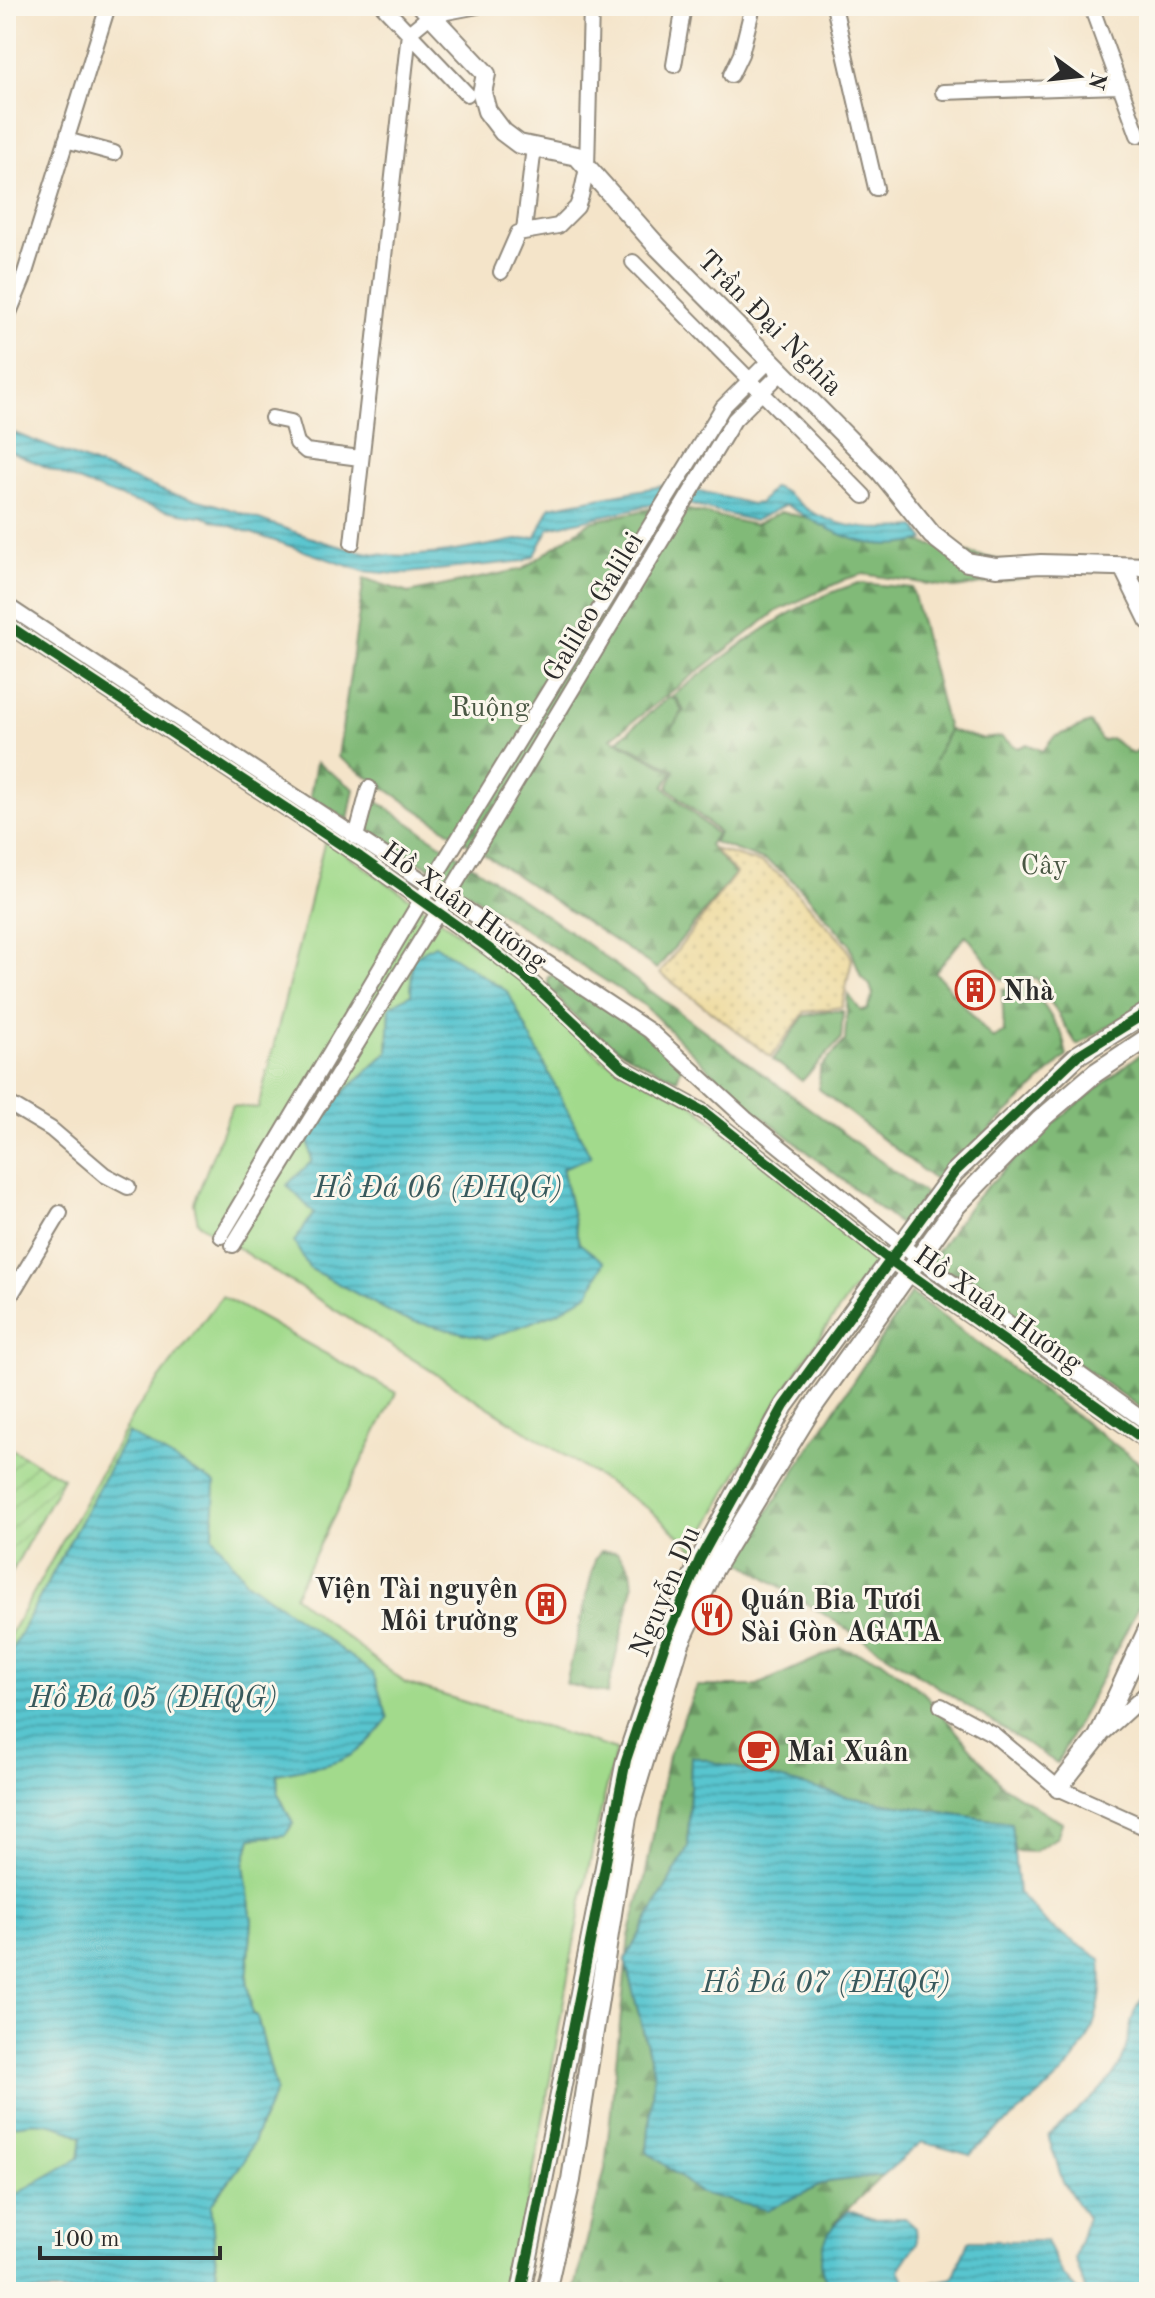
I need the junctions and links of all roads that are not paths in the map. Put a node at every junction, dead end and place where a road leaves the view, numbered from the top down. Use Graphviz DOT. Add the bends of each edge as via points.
graph roads {
  1 [pos="108,6"];
  2 [pos="383,6"];
  3 [pos="478,6"];
  4 [pos="591,6"];
  5 [pos="684,6"];
  6 [pos="753,6"];
  7 [pos="834,6"];
  8 [pos="1091,6"];
  9 [pos="427,10"];
  10 [pos="409,33"];
  11 [pos="674,65"];
  12 [pos="731,75"];
  13 [pos="1118,86"];
  14 [pos="943,92"];
  15 [pos="467,94"];
  16 [pos="1138,135"];
  17 [pos="66,140"];
  18 [pos="534,147"];
  19 [pos="114,153"];
  20 [pos="587,168"];
  21 [pos="876,188"];
  22 [pos="524,230"];
  23 [pos="633,262"];
  24 [pos="501,272"];
  25 [pos="6,320"];
  26 [pos="776,366"];
  27 [pos="750,381"];
  28 [pos="762,392"];
  29 [pos="272,418"];
  30 [pos="713,422"];
  31 [pos="727,431"];
  32 [pos="360,458"];
  33 [pos="864,496"];
  34 [pos="352,543"];
  35 [pos="1149,567"];
  36 [pos="1124,569"];
  37 [pos="8,610"];
  38 [pos="1149,620"];
  39 [pos="6,624"];
  40 [pos="369,788"];
  41 [pos="356,837"];
  42 [pos="430,885"];
  43 [pos="448,896"];
  44 [pos="421,900"];
  45 [pos="438,912"];
  46 [pos="542,957"];
  47 [pos="527,978"];
  48 [pos="1149,1011"];
  49 [pos="1149,1037"];
  50 [pos="695,1074"];
  51 [pos="677,1096"];
  52 [pos="6,1102"];
  53 [pos="128,1187"];
  54 [pos="938,1194"];
  55 [pos="956,1206"];
  56 [pos="60,1213"];
  57 [pos="896,1252"];
  58 [pos="914,1266"];
  59 [pos="6,1303"];
  60 [pos="1149,1424"];
  61 [pos="1149,1443"];
  62 [pos="707,1564"];
  63 [pos="1149,1627"];
  64 [pos="1149,1691"];
  65 [pos="941,1706"];
  66 [pos="1098,1737"];
  67 [pos="1058,1788"];
  68 [pos="1149,1829"];
  69 [pos="521,2292"];
  70 [pos="546,2292"];
  1 -- 17 [label="street"];
  2 -- 10 [label="street"];
  3 -- 9 [label="street"];
  4 -- 20 [label="street"];
  5 -- 11 [label="street"];
  6 -- 12 [label="street"];
  7 -- 21 [label="street"];
  8 -- 13 [label="street"];
  9 -- 10 [label="street"];
  9 -- 18 [label="street, Trần Đại Nghĩa" via="486,74 482,93 487,111 503,132"];
  10 -- 15 [label="street"];
  10 -- 32 [label="street"];
  13 -- 14 [label="street"];
  13 -- 16 [label="street"];
  17 -- 19 [label="street"];
  17 -- 25 [label="street"];
  18 -- 20 [label="street, Trần Đại Nghĩa" via="577,156"];
  18 -- 22 [label="street"];
  20 -- 22 [label="street" via="577,207 565,221 547,230"];
  20 -- 26 [label="street, Trần Đại Nghĩa"];
  22 -- 24 [label="street" via="515,237"];
  23 -- 27 [label="street"];
  26 -- 27 [label="street, Galileo Galilei"];
  26 -- 28 [label="street, Galileo Galilei"];
  26 -- 36 [label="street, Trần Đại Nghĩa" via="881,472 932,535 967,562"];
  27 -- 28 [label="street"];
  27 -- 30 [label="street, Galileo Galilei"];
  28 -- 31 [label="street, Galileo Galilei"];
  28 -- 33 [label="street"];
  29 -- 32 [label="street" via="291,422 297,443 306,451"];
  30 -- 31 [label="street"];
  30 -- 42 [label="street, Galileo Galilei"];
  31 -- 43 [label="street, Galileo Galilei"];
  32 -- 34 [label="street"];
  35 -- 36 [label="street, Trần Đại Nghĩa"];
  36 -- 38 [label="street"];
  37 -- 41 [label="street, Hồ Xuân Hương"];
  39 -- 44 [label="street, Hồ Xuân Hương"];
  40 -- 41 [label="street"];
  41 -- 42 [label="street, Hồ Xuân Hương"];
  42 -- 43 [label="street, Hồ Xuân Hương"];
  42 -- 44 [label="street, Galileo Galilei"];
  43 -- 45 [label="street, Galileo Galilei"];
  43 -- 46 [label="street, Hồ Xuân Hương"];
  44 -- 45 [label="street, Hồ Xuân Hương"];
  44 -- 45 [label="street, Galileo Galilei" via="227,1241"];
  45 -- 47 [label="street, Hồ Xuân Hương"];
  46 -- 47 [label="street"];
  46 -- 50 [label="street, Hồ Xuân Hương" via="650,1031"];
  47 -- 51 [label="street, Hồ Xuân Hương" via="622,1067"];
  48 -- 54 [label="street, Nguyễn Du" via="1078,1055 978,1147"];
  49 -- 55 [label="street, Nguyễn Du" via="1095,1073 1040,1120"];
  50 -- 51 [label="street"];
  50 -- 57 [label="street, Hồ Xuân Hương"];
  51 -- 57 [label="street, Hồ Xuân Hương"];
  52 -- 53 [label="street"];
  54 -- 55 [label="street"];
  54 -- 57 [label="street, Nguyễn Du"];
  55 -- 58 [label="street, Nguyễn Du"];
  56 -- 59 [label="street"];
  57 -- 58 [label="street, Hồ Xuân Hương"];
  57 -- 62 [label="street, Nguyễn Du" via="784,1406"];
  58 -- 60 [label="street, Hồ Xuân Hương"];
  58 -- 61 [label="street, Hồ Xuân Hương"];
  58 -- 62 [label="street, Nguyễn Du"];
  62 -- 69 [label="street, Nguyễn Du" via="667,1638 626,1760"];
  62 -- 70 [label="street, Nguyễn Du" via="627,1817 571,2180"];
  63 -- 66 [label="street"];
  64 -- 66 [label="street"];
  65 -- 67 [label="street" via="993,1734"];
  66 -- 67 [label="street"];
  67 -- 68 [label="street"];
}
